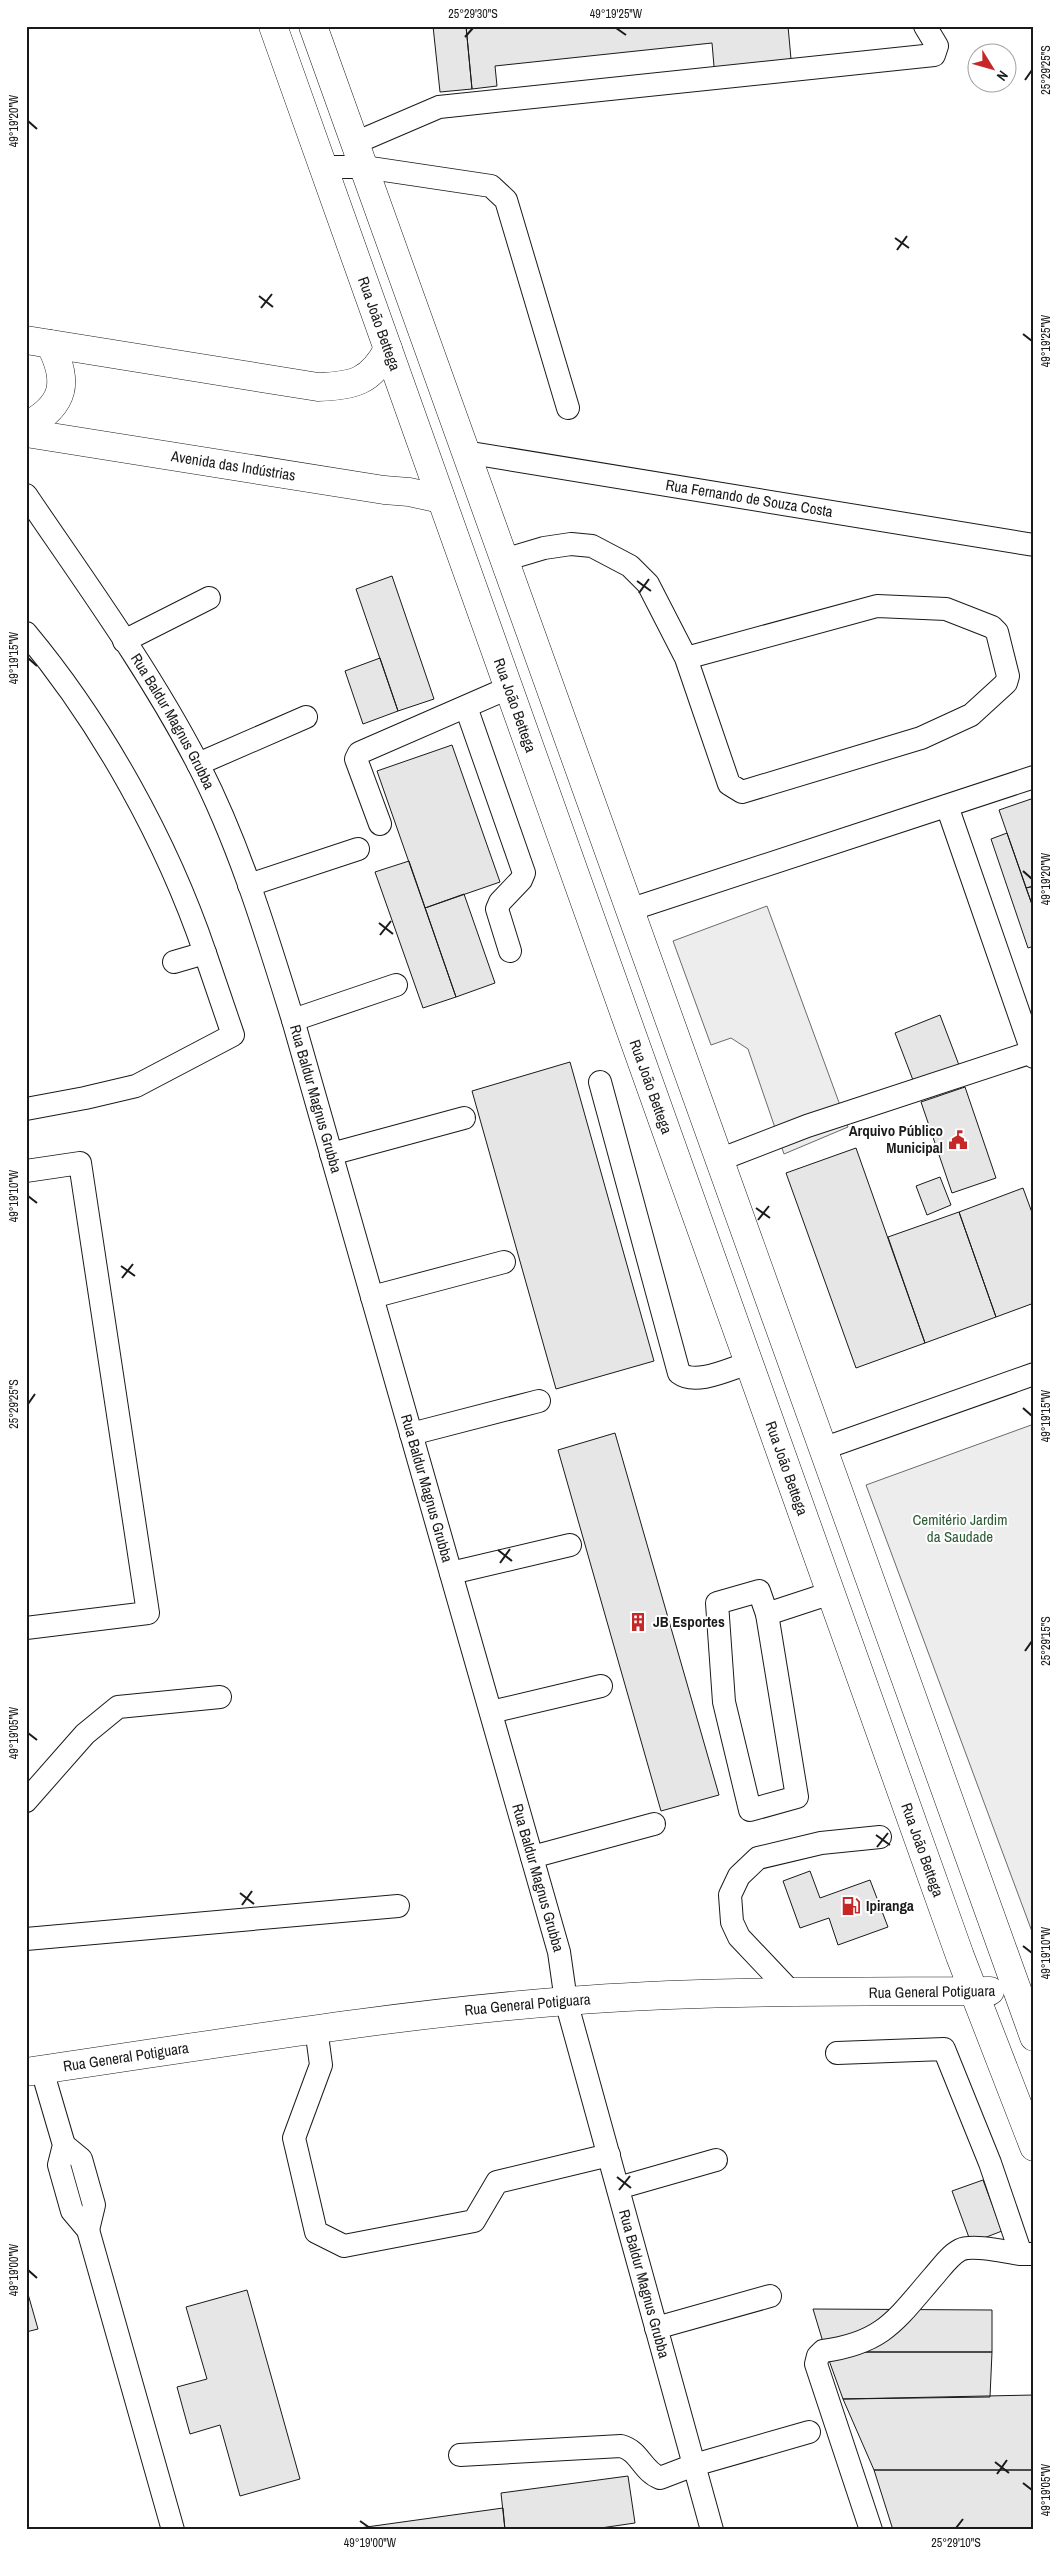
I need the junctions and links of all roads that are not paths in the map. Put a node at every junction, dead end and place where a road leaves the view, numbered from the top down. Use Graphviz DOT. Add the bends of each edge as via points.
graph roads {
  1 [pos="273,26"];
  2 [pos="314,26"];
  3 [pos="925,26"];
  4 [pos="359,155"];
  5 [pos="321,162"];
  6 [pos="38,342"];
  7 [pos="388,348"];
  8 [pos="568,408"];
  9 [pos="26,426"];
  10 [pos="26,433"];
  11 [pos="465,452"];
  12 [pos="26,495"];
  13 [pos="441,499"];
  14 [pos="1034,545"];
  15 [pos="504,560"];
  16 [pos="467,572"];
  17 [pos="209,598"];
  18 [pos="26,634"];
  19 [pos="124,641"];
  20 [pos="686,658"];
  21 [pos="508,688"];
  22 [pos="466,706"];
  23 [pos="306,717"];
  24 [pos="198,764"];
  25 [pos="1034,777"];
  26 [pos="947,806"];
  27 [pos="380,824"];
  28 [pos="358,849"];
  29 [pos="249,885"];
  30 [pos="629,910"];
  31 [pos="510,951"];
  32 [pos="205,953"];
  33 [pos="174,962"];
  34 [pos="396,985"];
  35 [pos="293,1020"];
  36 [pos="1033,1054"];
  37 [pos="600,1082"];
  38 [pos="26,1108"];
  39 [pos="464,1118"];
  40 [pos="331,1154"];
  41 [pos="719,1160"];
  42 [pos="26,1171"];
  43 [pos="737,1212"];
  44 [pos="701,1226"];
  45 [pos="753,1255"];
  46 [pos="504,1262"];
  47 [pos="716,1268"];
  48 [pos="372,1297"];
  49 [pos="749,1363"];
  50 [pos="1034,1374"];
  51 [pos="539,1400"];
  52 [pos="412,1434"];
  53 [pos="822,1449"];
  54 [pos="570,1545"];
  55 [pos="451,1573"];
  56 [pos="831,1593"];
  57 [pos="767,1614"];
  58 [pos="26,1628"];
  59 [pos="601,1686"];
  60 [pos="220,1697"];
  61 [pos="491,1712"];
  62 [pos="26,1801"];
  63 [pos="654,1824"];
  64 [pos="880,1837"];
  65 [pos="532,1857"];
  66 [pos="398,1906"];
  67 [pos="26,1939"];
  68 [pos="973,1991"];
  69 [pos="1024,1991"];
  70 [pos="792,1994"];
  71 [pos="566,2001"];
  72 [pos="316,2028"];
  73 [pos="1034,2037"];
  74 [pos="837,2053"];
  75 [pos="34,2071"];
  76 [pos="1034,2146"];
  77 [pos="608,2155"];
  78 [pos="716,2160"];
  79 [pos="618,2188"];
  80 [pos="1027,2254"];
  81 [pos="770,2296"];
  82 [pos="656,2328"];
  83 [pos="809,2432"];
  84 [pos="460,2455"];
  85 [pos="694,2466"];
  86 [pos="173,2530"];
  87 [pos="712,2530"];
  88 [pos="871,2530"];
  1 -- 5 [label="main road, Rua João Bettega"];
  2 -- 4 [label="main road"];
  3 -- 4 [label="street" via="937,46 934,55 439,106"];
  4 -- 5 [label="main road"];
  4 -- 8 [label="street" via="491,186 506,200"];
  4 -- 11 [label="main road"];
  5 -- 7 [label="main road, Rua João Bettega"];
  6 -- 7 [label="main road" via="318,387 351,384 363,379 376,368"];
  6 -- 9 [label="main road" via="58,360 62,377 60,391 52,406"];
  7 -- 13 [label="main road, Rua João Bettega"];
  10 -- 13 [label="main road, Avenida das Indústrias"];
  11 -- 14 [label="street, Rua Fernando de Souza Costa"];
  11 -- 15 [label="main road"];
  12 -- 19 [label="street, Rua Baldur Magnus Grubba"];
  13 -- 16 [label="main road, Rua João Bettega"];
  15 -- 16 [label="main road"];
  15 -- 20 [label="street" via="544,548 572,544 592,546 611,554 630,566 648,584"];
  15 -- 30 [label="main road"];
  16 -- 21 [label="main road, Rua João Bettega"];
  17 -- 19 [label="street"];
  18 -- 32 [label="street" via="52,664 113,755 171,868"];
  19 -- 24 [label="street, Rua Baldur Magnus Grubba"];
  20 -- 20 [label="street" via="877,606 946,609 992,627 997,632 1008,676 1006,683 971,715 929,734 742,792 729,784"];
  21 -- 22 [label="street"];
  21 -- 44 [label="main road, Rua João Bettega"];
  22 -- 27 [label="street" via="356,756"];
  22 -- 31 [label="street" via="524,873 522,880 497,909"];
  23 -- 24 [label="street"];
  24 -- 29 [label="street, Rua Baldur Magnus Grubba"];
  25 -- 26 [label="street"];
  26 -- 30 [label="street"];
  26 -- 36 [label="street"];
  28 -- 29 [label="street"];
  29 -- 35 [label="street, Rua Baldur Magnus Grubba"];
  30 -- 41 [label="main road"];
  32 -- 33 [label="street"];
  32 -- 38 [label="street" via="234,1035 136,1086"];
  34 -- 35 [label="street"];
  35 -- 40 [label="street, Rua Baldur Magnus Grubba"];
  36 -- 41 [label="street" via="807,1126"];
  37 -- 49 [label="street" via="680,1373 687,1379 696,1378"];
  39 -- 40 [label="street"];
  40 -- 48 [label="street, Rua Baldur Magnus Grubba"];
  41 -- 43 [label="main road"];
  42 -- 58 [label="street" via="80,1163 148,1613"];
  43 -- 44 [label="main road"];
  43 -- 45 [label="main road"];
  44 -- 47 [label="main road, Rua João Bettega"];
  45 -- 47 [label="main road"];
  45 -- 53 [label="main road"];
  46 -- 48 [label="street"];
  47 -- 49 [label="main road, Rua João Bettega"];
  48 -- 52 [label="street, Rua Baldur Magnus Grubba"];
  49 -- 56 [label="main road, Rua João Bettega"];
  50 -- 53 [label="street"];
  51 -- 52 [label="street"];
  52 -- 55 [label="street, Rua Baldur Magnus Grubba"];
  53 -- 69 [label="main road"];
  54 -- 55 [label="street"];
  55 -- 61 [label="street, Rua Baldur Magnus Grubba"];
  56 -- 57 [label="street"];
  56 -- 68 [label="main road, Rua João Bettega"];
  57 -- 57 [label="street" via="760,1591 717,1603 724,1702 750,1810 797,1796"];
  59 -- 61 [label="street"];
  60 -- 62 [label="street" via="118,1707 85,1734"];
  61 -- 65 [label="street, Rua Baldur Magnus Grubba"];
  63 -- 65 [label="street"];
  64 -- 70 [label="street" via="820,1843 758,1858 738,1876 730,1895 732,1922 739,1937"];
  65 -- 71 [label="street, Rua Baldur Magnus Grubba" via="560,1952"];
  66 -- 67 [label="street"];
  68 -- 69 [label="main road, Rua General Potiguara"];
  68 -- 70 [label="main road, Rua General Potiguara"];
  68 -- 76 [label="main road, Rua João Bettega"];
  69 -- 73 [label="main road"];
  70 -- 71 [label="main road, Rua General Potiguara" via="641,1996"];
  71 -- 72 [label="main road, Rua General Potiguara"];
  71 -- 77 [label="street, Rua Baldur Magnus Grubba"];
  72 -- 75 [label="main road, Rua General Potiguara"];
  72 -- 77 [label="street" via="320,2065 294,2138 316,2232 344,2246 474,2221 497,2182"];
  74 -- 80 [label="street" via="944,2049"];
  75 -- 86 [label="street" via="64,2145 81,2159 94,2205 88,2230"];
  77 -- 79 [label="street, Rua Baldur Magnus Grubba"];
  78 -- 79 [label="street"];
  79 -- 82 [label="street, Rua Baldur Magnus Grubba"];
  80 -- 88 [label="street" via="973,2248 961,2250 947,2261 897,2320 871,2339 850,2347 823,2351 818,2356 816,2364"];
  81 -- 82 [label="street"];
  82 -- 85 [label="street, Rua Baldur Magnus Grubba"];
  83 -- 85 [label="street"];
  84 -- 85 [label="street" via="621,2446 637,2454 644,2468 660,2478"];
  85 -- 87 [label="street, Rua Baldur Magnus Grubba"];
}
